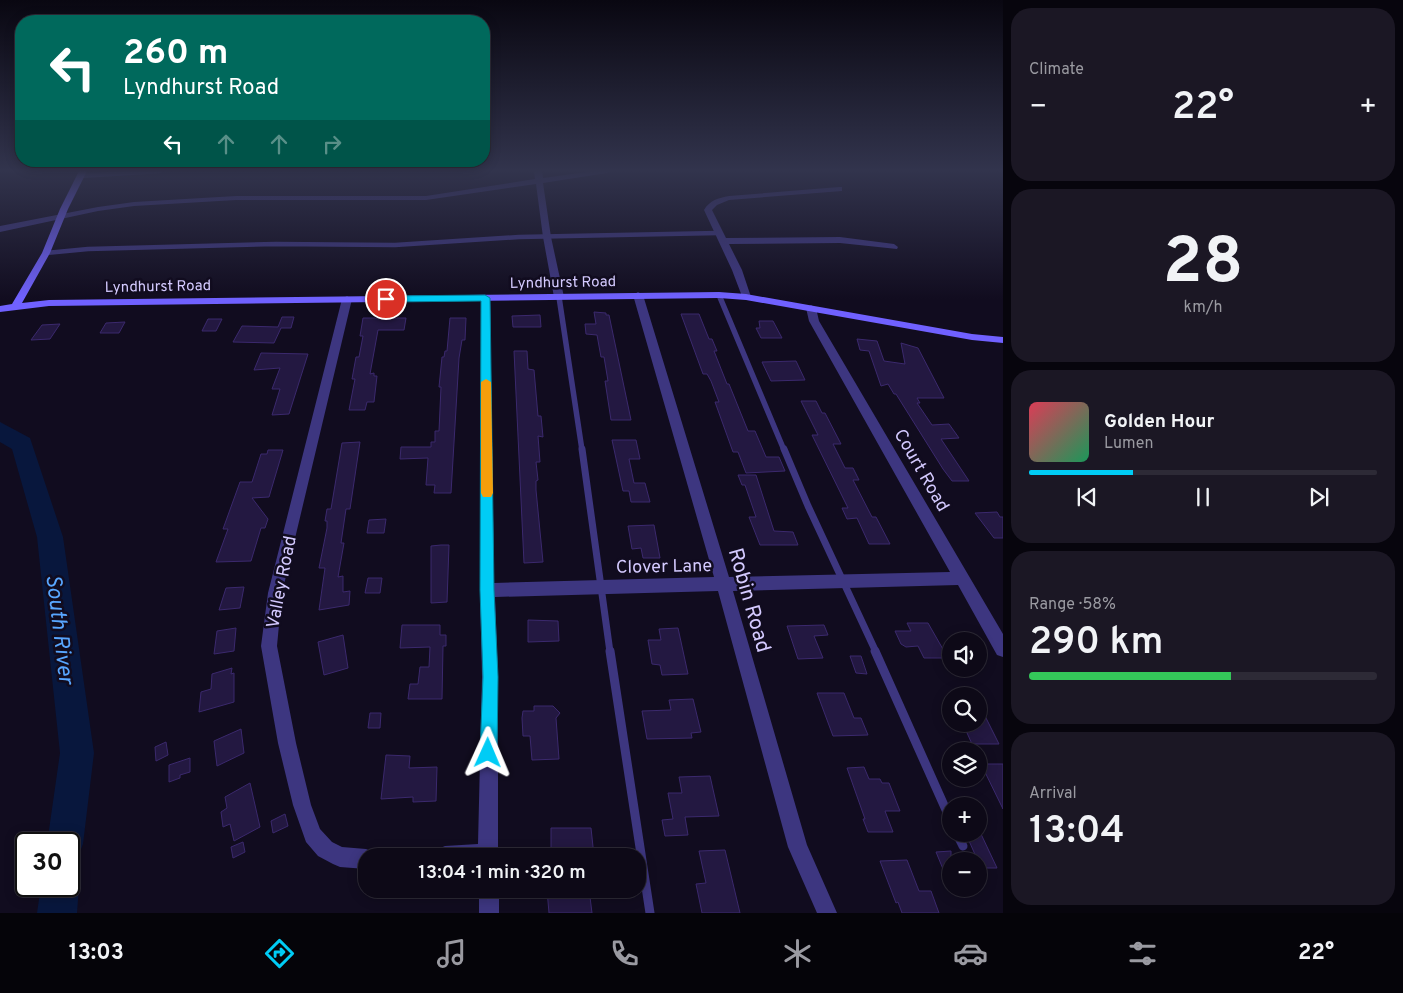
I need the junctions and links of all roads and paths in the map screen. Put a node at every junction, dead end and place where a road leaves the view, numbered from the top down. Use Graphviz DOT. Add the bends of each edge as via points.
graph roads {
  1 [pos="62,214"];
  2 [pos="77,214"];
  3 [pos="544,214"];
  4 [pos="710,214"];
  5 [pos="60,217"];
  6 [pos="0,229"];
  7 [pos="547,237"];
  8 [pos="720,237"];
  9 [pos="894,248"];
  10 [pos="46,253"];
  11 [pos="638,295"];
  12 [pos="719,295"];
  13 [pos="559,297"];
  14 [pos="746,297"];
  15 [pos="485,298"];
  16 [pos="347,299"];
  17 [pos="16,306"];
  18 [pos="811,308"];
  19 [pos="0,309"];
  20 [pos="1003,340"];
  21 [pos="962,578"];
  22 [pos="844,581"];
  23 [pos="724,584"];
  24 [pos="601,586"];
  25 [pos="487,590"];
  26 [pos="1003,649"];
  27 [pos="942,801"];
  28 [pos="961,842"];
  29 [pos="963,846"];
  30 [pos="488,848"];
  31 [pos="358,858"];
  32 [pos="489,898"];
  33 [pos="489,913"];
  34 [pos="650,913"];
  35 [pos="827,913"];
  1 -- 5 [label="main road"];
  2 -- 5 [label="street"];
  3 -- 7 [label="street"];
  4 -- 8 [label="street"];
  5 -- 6 [label="street"];
  5 -- 10 [label="main road"];
  7 -- 8 [label="lane"];
  7 -- 10 [label="lane" via="395,245 276,244"];
  7 -- 13 [label="street"];
  8 -- 9 [label="street" via="840,240"];
  8 -- 14 [label="street" via="743,283"];
  10 -- 17 [label="main road"];
  11 -- 12 [label="main road, Lyndhurst Road"];
  11 -- 13 [label="main road, Lyndhurst Road"];
  11 -- 23 [label="street, Robin Road"];
  12 -- 14 [label="main road, Lyndhurst Road"];
  12 -- 22 [label="lane" via="808,506"];
  13 -- 15 [label="main road, Lyndhurst Road"];
  13 -- 24 [label="lane"];
  14 -- 18 [label="main road, Lyndhurst Road"];
  15 -- 16 [label="main road, Lyndhurst Road"];
  15 -- 25 [label="street"];
  16 -- 17 [label="main road, Lyndhurst Road"];
  16 -- 31 [label="street, Valley Road" via="275,593 269,646 287,743 313,835 325,849 340,857"];
  17 -- 19 [label="main road, Lyndhurst Road"];
  18 -- 20 [label="main road, Lyndhurst Road" via="951,334"];
  18 -- 21 [label="street, Court Road" via="814,321"];
  21 -- 22 [label="street, Clover Lane"];
  21 -- 26 [label="street, Court Road"];
  22 -- 23 [label="street, Clover Lane"];
  22 -- 27 [label="lane"];
  23 -- 24 [label="street, Clover Lane"];
  23 -- 35 [label="street, Robin Road" via="798,847"];
  24 -- 25 [label="street, Clover Lane"];
  24 -- 34 [label="lane"];
  25 -- 30 [label="street" via="490,677"];
  28 -- 29 [label="lane"];
  32 -- 33 [label="street"];
}
